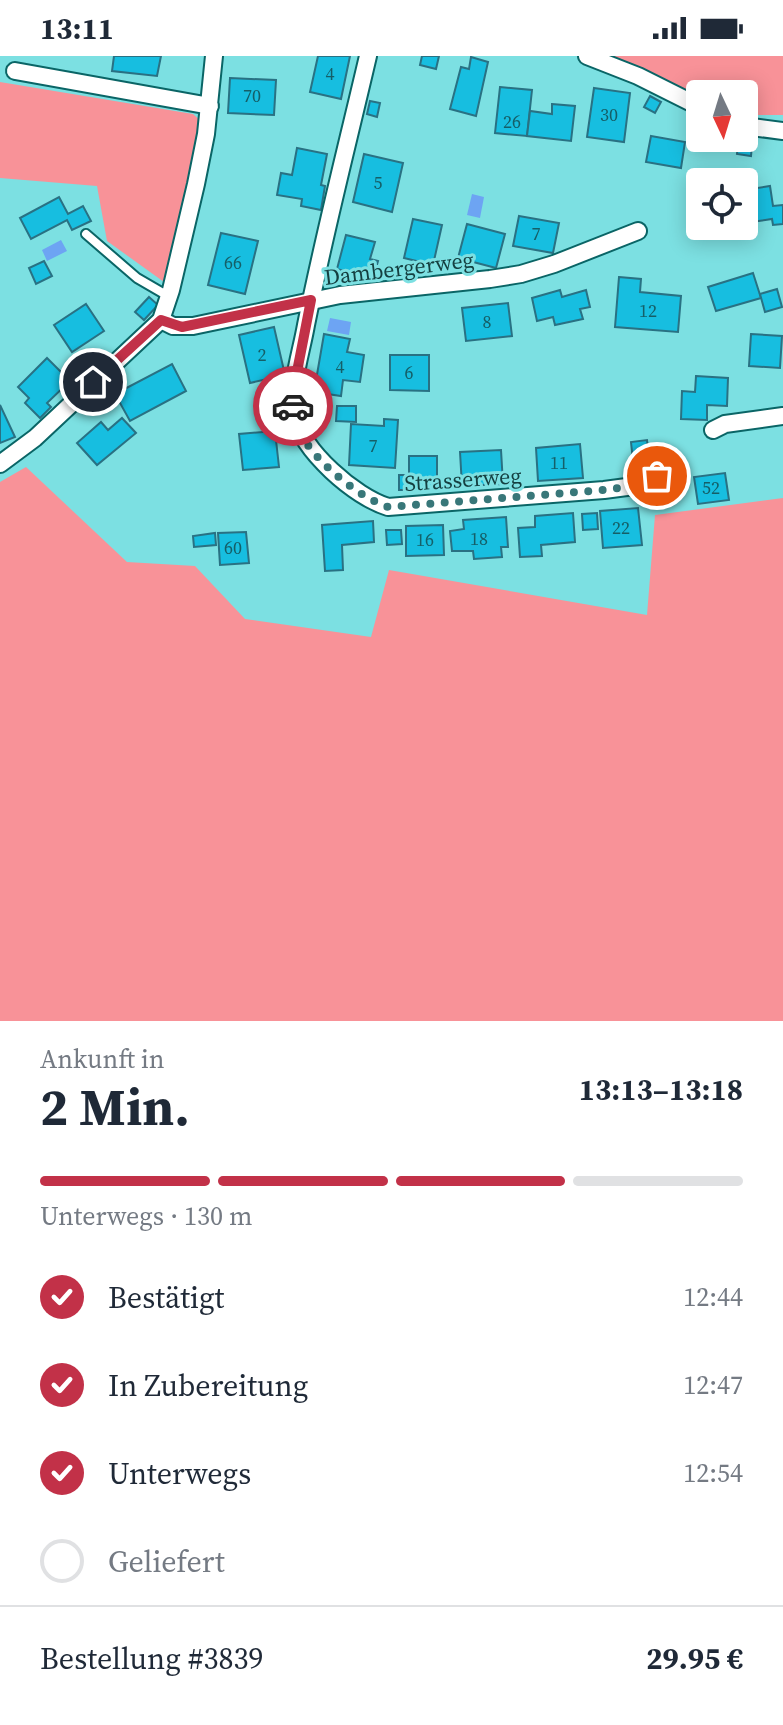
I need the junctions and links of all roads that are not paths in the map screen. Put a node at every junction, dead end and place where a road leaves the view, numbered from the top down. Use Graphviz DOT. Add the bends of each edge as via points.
graph roads {
  1 [pos="214,56"];
  2 [pos="368,56"];
  3 [pos="587,56"];
  4 [pos="15,71"];
  5 [pos="686,100"];
  6 [pos="210,106"];
  7 [pos="758,128"];
  8 [pos="783,131"];
  9 [pos="638,231"];
  10 [pos="86,234"];
  11 [pos="169,297"];
  12 [pos="311,300"];
  13 [pos="161,320"];
  14 [pos="783,416"];
  15 [pos="713,430"];
  16 [pos="0,464"];
  17 [pos="657,476"];
  1 -- 6 [label="street"];
  2 -- 12 [label="street, Strasserweg"];
  3 -- 5 [label="street"];
  4 -- 6 [label="street"];
  6 -- 11 [label="street"];
  7 -- 8 [label="street"];
  9 -- 12 [label="street, Dambergerweg" via="521,274"];
  10 -- 11 [label="lane" via="137,278"];
  11 -- 13 [label="street"];
  12 -- 13 [label="street, Dambergerweg" via="182,327"];
  12 -- 17 [label="street, Strasserweg" via="294,387 300,434 313,453 374,502 402,507 604,490 642,485"];
  13 -- 16 [label="street"];
  14 -- 15 [label="street"];
}
